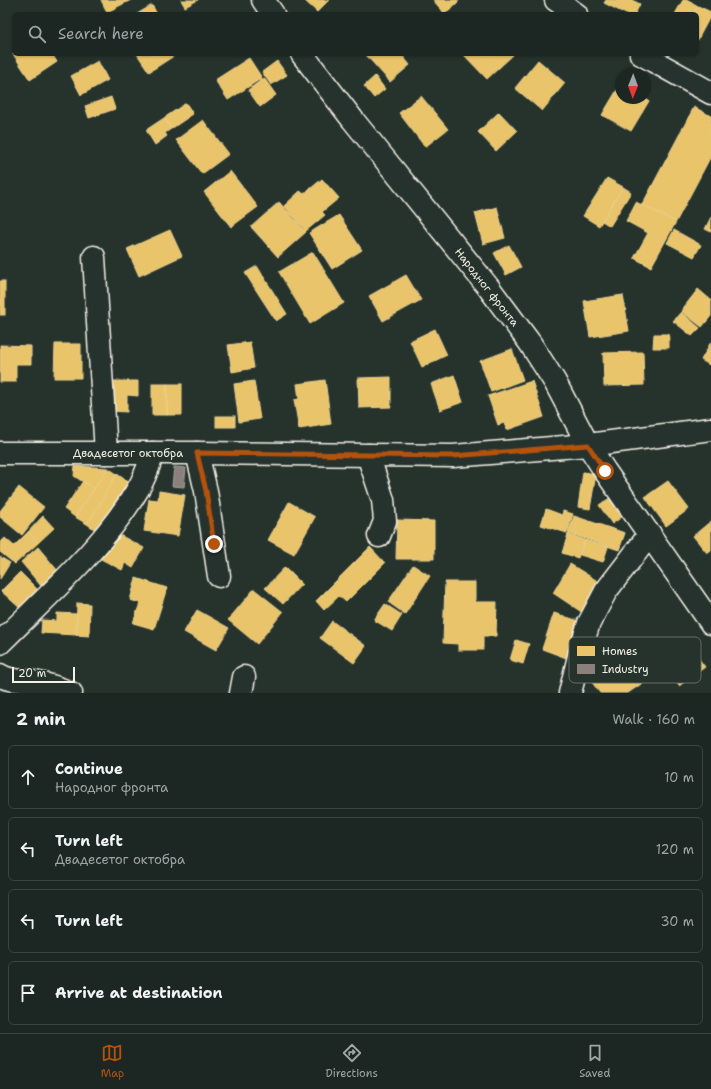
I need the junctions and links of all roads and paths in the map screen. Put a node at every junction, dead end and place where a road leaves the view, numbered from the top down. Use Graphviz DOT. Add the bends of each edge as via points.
graph roads {
  1 [pos="263,0"];
  2 [pos="556,0"];
  3 [pos="272,12"];
  4 [pos="573,12"];
  5 [pos="304,56"];
  6 [pos="645,56"];
  7 [pos="711,93"];
  8 [pos="94,257"];
  9 [pos="711,429"];
  10 [pos="588,445"];
  11 [pos="0,453"];
  12 [pos="106,453"];
  13 [pos="153,453"];
  14 [pos="197,453"];
  15 [pos="368,455"];
  16 [pos="650,534"];
  17 [pos="379,536"];
  18 [pos="219,576"];
  19 [pos="711,623"];
  20 [pos="585,637"];
  21 [pos="0,643"];
  22 [pos="0,675"];
  23 [pos="572,683"];
  24 [pos="71,693"];
  25 [pos="570,693"];
  1 -- 3 [label="street"];
  2 -- 4 [label="street"];
  5 -- 10 [label="street, Народног фронта" via="530,343 555,382"];
  6 -- 7 [label="street"];
  8 -- 12 [label="street"];
  9 -- 10 [label="street, Двадесетог октобра"];
  10 -- 15 [label="street, Двадесетог октобра" via="453,456"];
  10 -- 16 [label="street, Народног фронта"];
  11 -- 12 [label="street, Двадесетог октобра"];
  12 -- 13 [label="street, Двадесетог октобра"];
  13 -- 14 [label="street, Двадесетог октобра"];
  13 -- 21 [label="street" via="145,477 112,526"];
  14 -- 15 [label="street, Двадесетог октобра"];
  14 -- 18 [label="street" via="206,491"];
  15 -- 17 [label="street" via="383,500 385,521"];
  16 -- 19 [label="street, Народног фронта"];
  16 -- 20 [label="street" via="606,591"];
  22 -- 24 [label="street" via="6,679 52,686"];
  23 -- 25 [label="street"];
}
